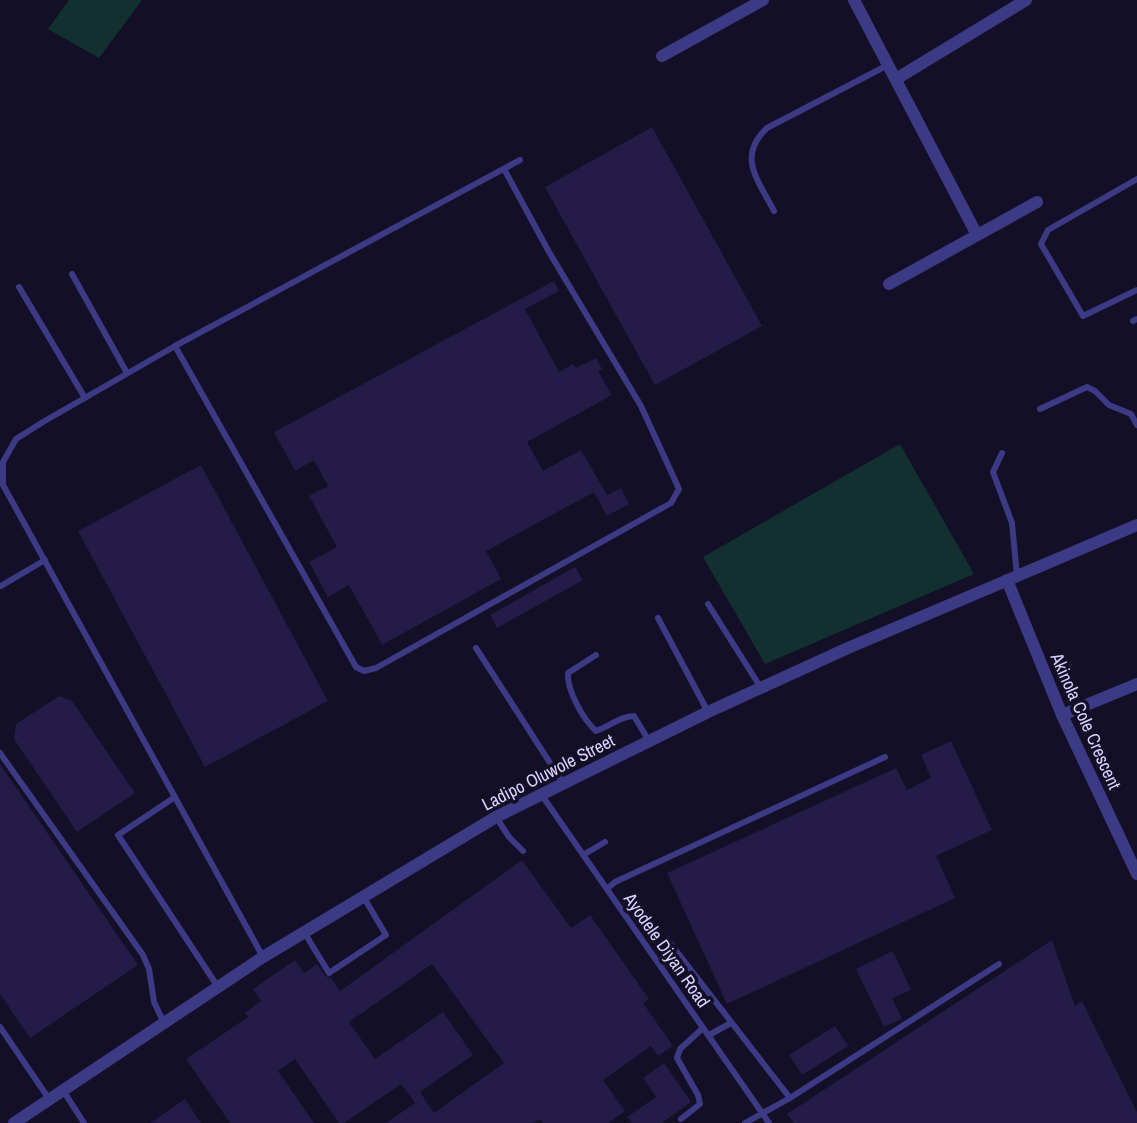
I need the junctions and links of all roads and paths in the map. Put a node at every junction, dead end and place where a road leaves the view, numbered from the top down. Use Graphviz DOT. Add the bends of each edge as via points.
graph roads {
  1 [pos="763,0"];
  2 [pos="854,0"];
  3 [pos="1026,0"];
  4 [pos="662,56"];
  5 [pos="888,65"];
  6 [pos="896,79"];
  7 [pos="520,160"];
  8 [pos="504,169"];
  9 [pos="1137,179"];
  10 [pos="1037,202"];
  11 [pos="774,211"];
  12 [pos="977,235"];
  13 [pos="72,274"];
  14 [pos="889,284"];
  15 [pos="19,286"];
  16 [pos="1137,290"];
  17 [pos="174,346"];
  18 [pos="127,373"];
  19 [pos="85,398"];
  20 [pos="1040,409"];
  21 [pos="1137,425"];
  22 [pos="1002,453"];
  23 [pos="1137,525"];
  24 [pos="45,561"];
  25 [pos="1012,578"];
  26 [pos="1,586"];
  27 [pos="708,604"];
  28 [pos="658,618"];
  29 [pos="476,648"];
  30 [pos="596,655"];
  31 [pos="1137,684"];
  32 [pos="761,688"];
  33 [pos="708,712"];
  34 [pos="1062,715"];
  35 [pos="649,741"];
  36 [pos="0,752"];
  37 [pos="885,757"];
  38 [pos="563,783"];
  39 [pos="541,794"];
  40 [pos="175,797"];
  41 [pos="496,817"];
  42 [pos="605,842"];
  43 [pos="523,851"];
  44 [pos="583,855"];
  45 [pos="1137,874"];
  46 [pos="607,889"];
  47 [pos="363,897"];
  48 [pos="304,932"];
  49 [pos="667,939"];
  50 [pos="263,957"];
  51 [pos="999,964"];
  52 [pos="218,987"];
  53 [pos="164,1023"];
  54 [pos="731,1023"];
  55 [pos="0,1027"];
  56 [pos="703,1028"];
  57 [pos="709,1035"];
  58 [pos="64,1092"];
  59 [pos="790,1098"];
  60 [pos="50,1101"];
  61 [pos="761,1114"];
  62 [pos="681,1119"];
  63 [pos="14,1123"];
  64 [pos="84,1123"];
  65 [pos="745,1123"];
  66 [pos="769,1123"];
  1 -- 4 [label="street"];
  2 -- 5 [label="street"];
  3 -- 6 [label="street"];
  5 -- 6 [label="street"];
  5 -- 11 [label="lane" via="756,138 751,164"];
  6 -- 12 [label="street"];
  7 -- 8 [label="lane"];
  8 -- 17 [label="lane"];
  8 -- 17 [label="lane" via="641,406 679,489 671,503 376,668 364,671 356,667"];
  9 -- 16 [label="lane" via="1048,230 1041,244 1083,316"];
  10 -- 12 [label="street"];
  12 -- 14 [label="street"];
  13 -- 18 [label="lane"];
  15 -- 19 [label="lane"];
  17 -- 18 [label="lane"];
  18 -- 19 [label="lane"];
  19 -- 24 [label="lane" via="16,439 3,462 3,485"];
  20 -- 21 [label="lane" via="1087,387 1109,405 1131,414"];
  22 -- 25 [label="lane" via="993,472 1012,523"];
  23 -- 25 [label="street, Ladipo Oluwole Street"];
  24 -- 26 [label="lane"];
  24 -- 40 [label="lane"];
  25 -- 32 [label="street, Ladipo Oluwole Street"];
  25 -- 34 [label="street, Akinola Cole Crescent"];
  27 -- 32 [label="lane"];
  28 -- 33 [label="lane"];
  29 -- 38 [label="lane"];
  30 -- 35 [label="lane" via="568,673 587,723 596,731 635,716"];
  31 -- 34 [label="street"];
  32 -- 33 [label="street, Ladipo Oluwole Street"];
  33 -- 35 [label="street, Ladipo Oluwole Street"];
  34 -- 45 [label="street, Akinola Cole Crescent"];
  35 -- 38 [label="street, Ladipo Oluwole Street"];
  36 -- 53 [label="lane" via="143,955"];
  37 -- 46 [label="lane"];
  38 -- 39 [label="street, Ladipo Oluwole Street"];
  39 -- 41 [label="street, Ladipo Oluwole Street"];
  39 -- 44 [label="lane, Ayodele Diyan Road"];
  40 -- 50 [label="lane"];
  40 -- 52 [label="lane" via="118,835"];
  41 -- 43 [label="lane"];
  41 -- 47 [label="street, Ladipo Oluwole Street"];
  42 -- 44 [label="lane"];
  44 -- 46 [label="lane, Ayodele Diyan Road"];
  46 -- 56 [label="lane, Ayodele Diyan Road"];
  47 -- 48 [label="street, Ladipo Oluwole Street"];
  47 -- 48 [label="lane" via="386,935 329,973"];
  48 -- 50 [label="street, Ladipo Oluwole Street"];
  49 -- 54 [label="lane"];
  50 -- 52 [label="street, Ladipo Oluwole Street"];
  51 -- 59 [label="lane"];
  52 -- 53 [label="street, Ladipo Oluwole Street"];
  53 -- 58 [label="street, Ladipo Oluwole Street"];
  54 -- 57 [label="lane"];
  54 -- 59 [label="lane"];
  55 -- 60 [label="lane"];
  56 -- 57 [label="lane, Ayodele Diyan Road"];
  56 -- 62 [label="lane" via="680,1049 677,1058 700,1104"];
  57 -- 61 [label="lane, Ayodele Diyan Road"];
  58 -- 60 [label="street, Ladipo Oluwole Street"];
  58 -- 64 [label="lane"];
  59 -- 61 [label="lane"];
  60 -- 63 [label="street, Ladipo Oluwole Street"];
  61 -- 65 [label="lane"];
  61 -- 66 [label="lane, Ayodele Diyan Road"];
}
